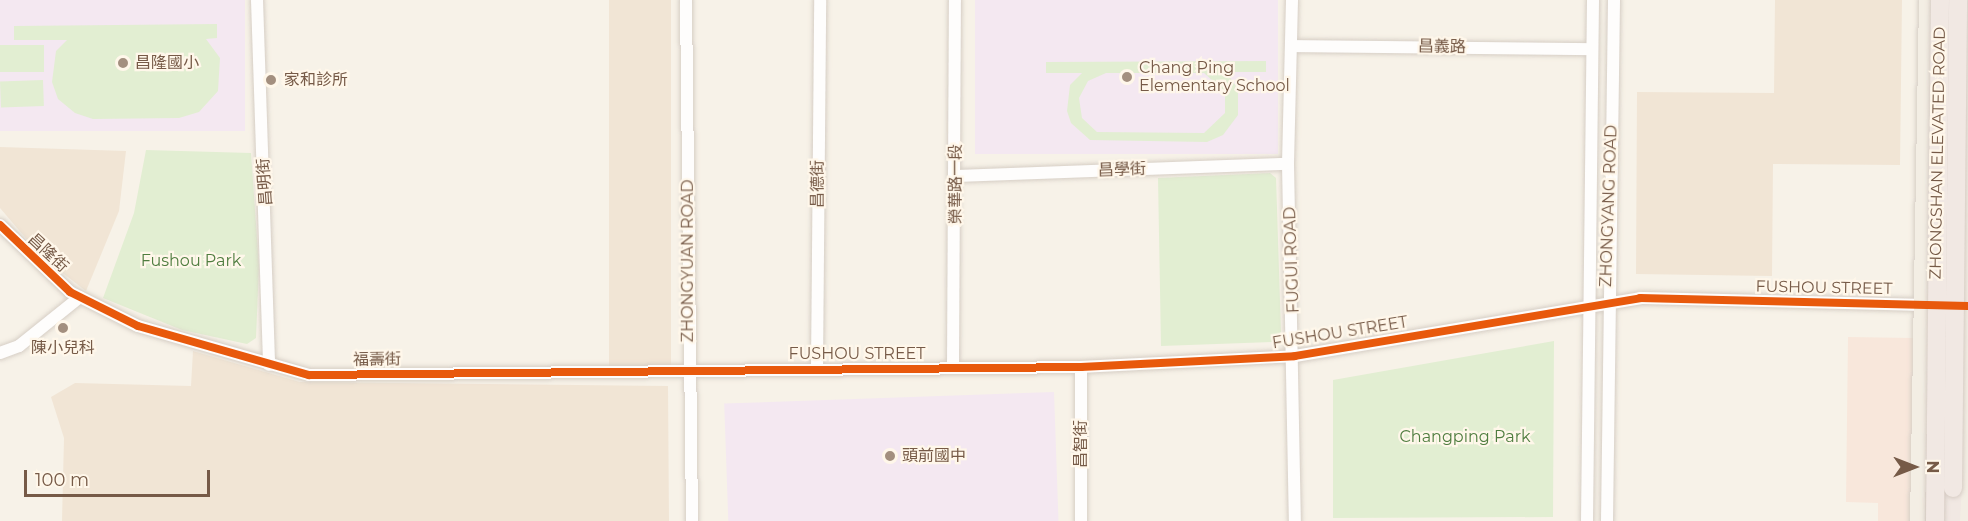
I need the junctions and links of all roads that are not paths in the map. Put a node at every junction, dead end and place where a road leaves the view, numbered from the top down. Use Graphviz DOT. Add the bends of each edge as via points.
graph roads {
  1 [pos="257,0"];
  2 [pos="686,0"];
  3 [pos="820,0"];
  4 [pos="955,0"];
  5 [pos="1292,0"];
  6 [pos="1593,0"];
  7 [pos="1614,0"];
  8 [pos="1926,0"];
  9 [pos="1940,0"];
  10 [pos="1948,0"];
  11 [pos="1958,0"];
  12 [pos="1968,0"];
  13 [pos="1292,46"];
  14 [pos="1592,49"];
  15 [pos="1288,164"];
  16 [pos="956,176"];
  17 [pos="0,225"];
  18 [pos="80,297"];
  19 [pos="1607,302"];
  20 [pos="1921,304"];
  21 [pos="1945,305"];
  22 [pos="1587,306"];
  23 [pos="1966,306"];
  24 [pos="0,353"];
  25 [pos="1295,356"];
  26 [pos="269,365"];
  27 [pos="817,368"];
  28 [pos="953,368"];
  29 [pos="1081,368"];
  30 [pos="689,371"];
  31 [pos="692,521"];
  32 [pos="1081,521"];
  33 [pos="1295,521"];
  34 [pos="1587,521"];
  35 [pos="1607,521"];
  36 [pos="1917,521"];
  37 [pos="1935,521"];
  38 [pos="1945,521"];
  39 [pos="1952,521"];
  40 [pos="1962,521"];
  1 -- 26 [label="street, 昌明街"];
  2 -- 30 [label="street, ZHONGYUAN ROAD"];
  3 -- 27 [label="street, 昌德街"];
  4 -- 16 [label="street, 榮華路一段"];
  5 -- 13 [label="street, FUGUI ROAD"];
  6 -- 14 [label="street, ZHONGYANG ROAD"];
  7 -- 19 [label="street, ZHONGYANG ROAD"];
  8 -- 20 [label="main road"];
  9 -- 37 [label="highway, ZHONGSHAN ELEVATED ROAD, bridge"];
  10 -- 21 [label="main road"];
  11 -- 39 [label="highway, ZHONGSHAN ELEVATED ROAD, bridge"];
  12 -- 23 [label="main road"];
  13 -- 14 [label="street, 昌義路"];
  13 -- 15 [label="street, FUGUI ROAD"];
  14 -- 22 [label="street, ZHONGYANG ROAD"];
  15 -- 16 [label="street, 昌學街"];
  15 -- 25 [label="street, FUGUI ROAD"];
  16 -- 28 [label="street, 榮華路一段"];
  17 -- 18 [label="street, 昌隆街"];
  18 -- 24 [label="street" via="19,346"];
  18 -- 26 [label="street, 福壽街" via="138,326"];
  19 -- 20 [label="street, FUSHOU STREET"];
  19 -- 22 [label="street, FUSHOU STREET"];
  19 -- 35 [label="street, ZHONGYANG ROAD"];
  20 -- 21 [label="street, FUSHOU STREET"];
  20 -- 36 [label="main road"];
  21 -- 23 [label="street, FUSHOU STREET"];
  21 -- 38 [label="main road"];
  22 -- 25 [label="street, FUSHOU STREET"];
  22 -- 34 [label="street, ZHONGYANG ROAD"];
  23 -- 40 [label="main road"];
  25 -- 29 [label="street, FUSHOU STREET"];
  25 -- 33 [label="street, FUGUI ROAD"];
  26 -- 30 [label="street, 福壽街" via="309,375"];
  27 -- 28 [label="street, FUSHOU STREET"];
  27 -- 30 [label="street, FUSHOU STREET"];
  28 -- 29 [label="street, FUSHOU STREET"];
  29 -- 32 [label="street, 昌智街"];
  30 -- 31 [label="street, ZHONGYUAN ROAD"];
}
